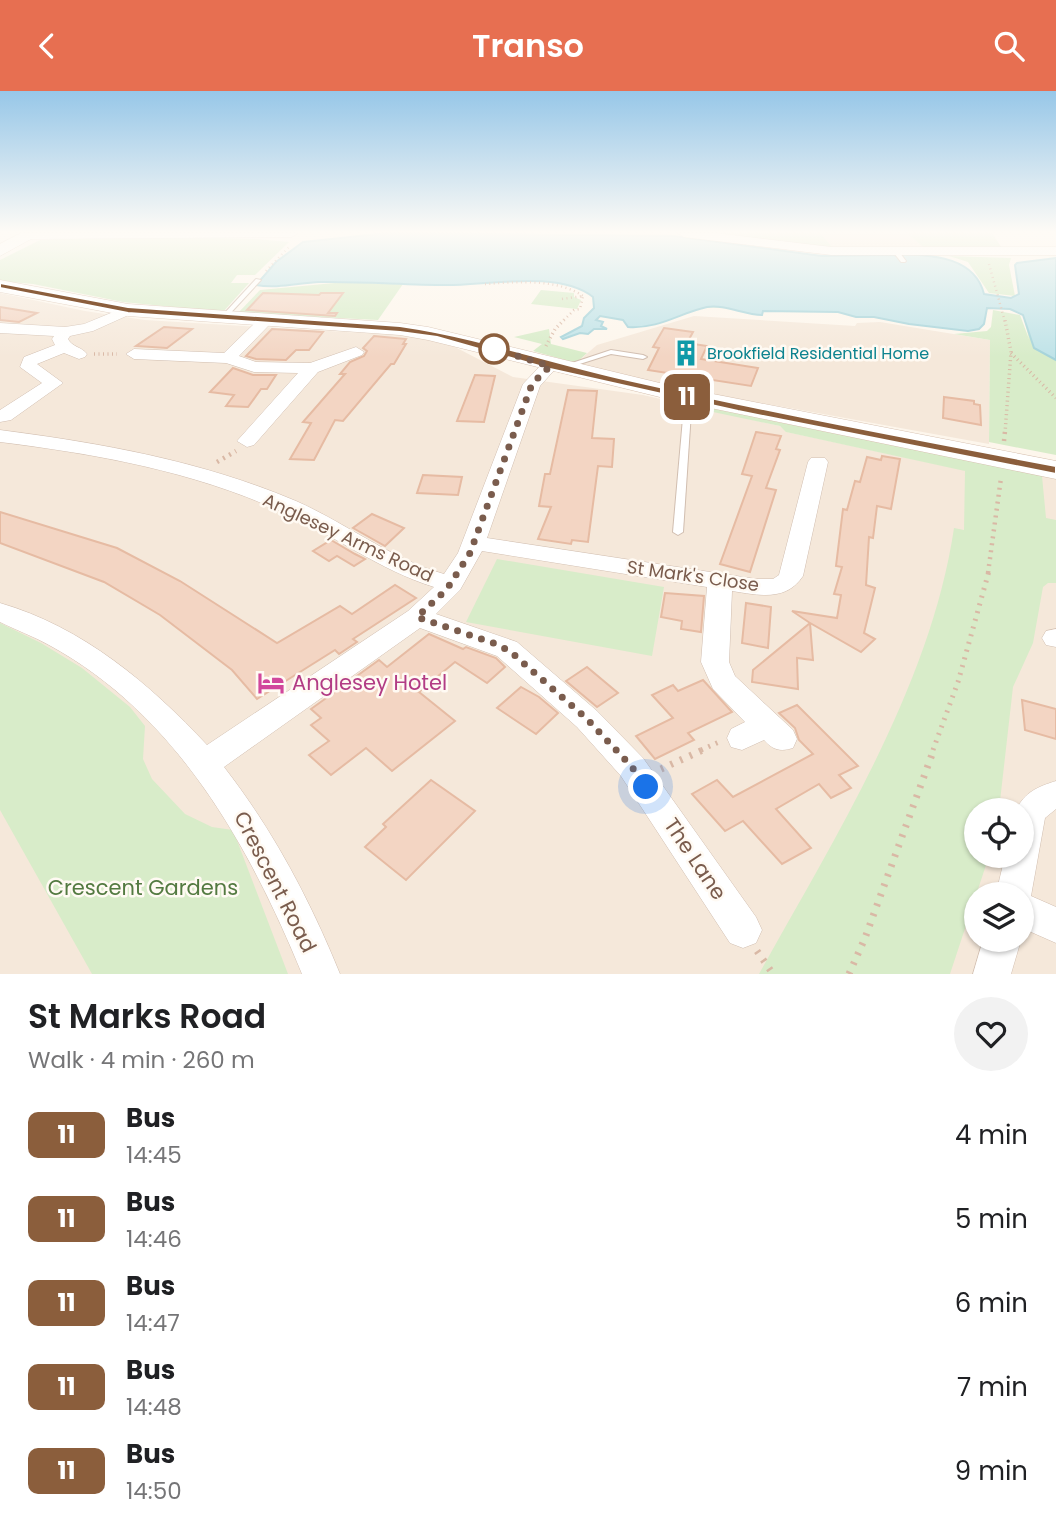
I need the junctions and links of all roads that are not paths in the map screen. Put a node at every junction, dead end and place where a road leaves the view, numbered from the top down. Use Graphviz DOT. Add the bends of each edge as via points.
graph roads {
  1 [pos="258,280"];
  2 [pos="0,286"];
  3 [pos="128,310"];
  4 [pos="223,318"];
  5 [pos="265,321"];
  6 [pos="0,328"];
  7 [pos="69,344"];
  8 [pos="356,352"];
  9 [pos="134,354"];
  10 [pos="643,357"];
  11 [pos="228,358"];
  12 [pos="546,364"];
  13 [pos="312,368"];
  14 [pos="688,397"];
  15 [pos="0,416"];
  16 [pos="0,436"];
  17 [pos="247,441"];
  18 [pos="818,462"];
  19 [pos="1056,470"];
  20 [pos="678,532"];
  21 [pos="475,543"];
  22 [pos="720,581"];
  23 [pos="451,583"];
  24 [pos="0,613"];
  25 [pos="417,617"];
  26 [pos="763,734"];
  27 [pos="204,764"];
  28 [pos="1049,796"];
  29 [pos="1034,807"];
  30 [pos="1034,915"];
  31 [pos="1056,925"];
  32 [pos="743,929"];
  33 [pos="998,952"];
  34 [pos="320,974"];
  35 [pos="992,974"];
  1 -- 4 [label="lane"];
  2 -- 3 [label="street"];
  3 -- 4 [label="street"];
  3 -- 7 [label="street" via="89,328"];
  4 -- 5 [label="street"];
  5 -- 11 [label="street"];
  5 -- 12 [label="street" via="438,334"];
  6 -- 7 [label="street"];
  7 -- 15 [label="street" via="27,365 53,380 52,385"];
  8 -- 13 [label="street"];
  9 -- 11 [label="street"];
  10 -- 12 [label="lane" via="611,352"];
  11 -- 13 [label="street" via="254,367"];
  12 -- 14 [label="street"];
  12 -- 21 [label="street" via="532,384"];
  13 -- 17 [label="street"];
  14 -- 19 [label="street"];
  14 -- 20 [label="lane"];
  16 -- 23 [label="street, Anglesey Arms Road" via="145,460 194,473 289,507 418,573"];
  18 -- 22 [label="street, St Mark's Close" via="790,580 770,587"];
  21 -- 22 [label="street, St Mark's Close"];
  21 -- 23 [label="street"];
  22 -- 26 [label="street" via="715,662 723,682"];
  23 -- 25 [label="street"];
  24 -- 27 [label="street, Crescent Road" via="63,641 112,672 149,703"];
  25 -- 27 [label="street"];
  25 -- 32 [label="street, The Lane" via="499,645 587,719 632,767"];
  27 -- 34 [label="street, Crescent Road" via="252,829 298,918"];
  28 -- 29 [label="street"];
  30 -- 31 [label="street"];
  33 -- 35 [label="street"];
}
